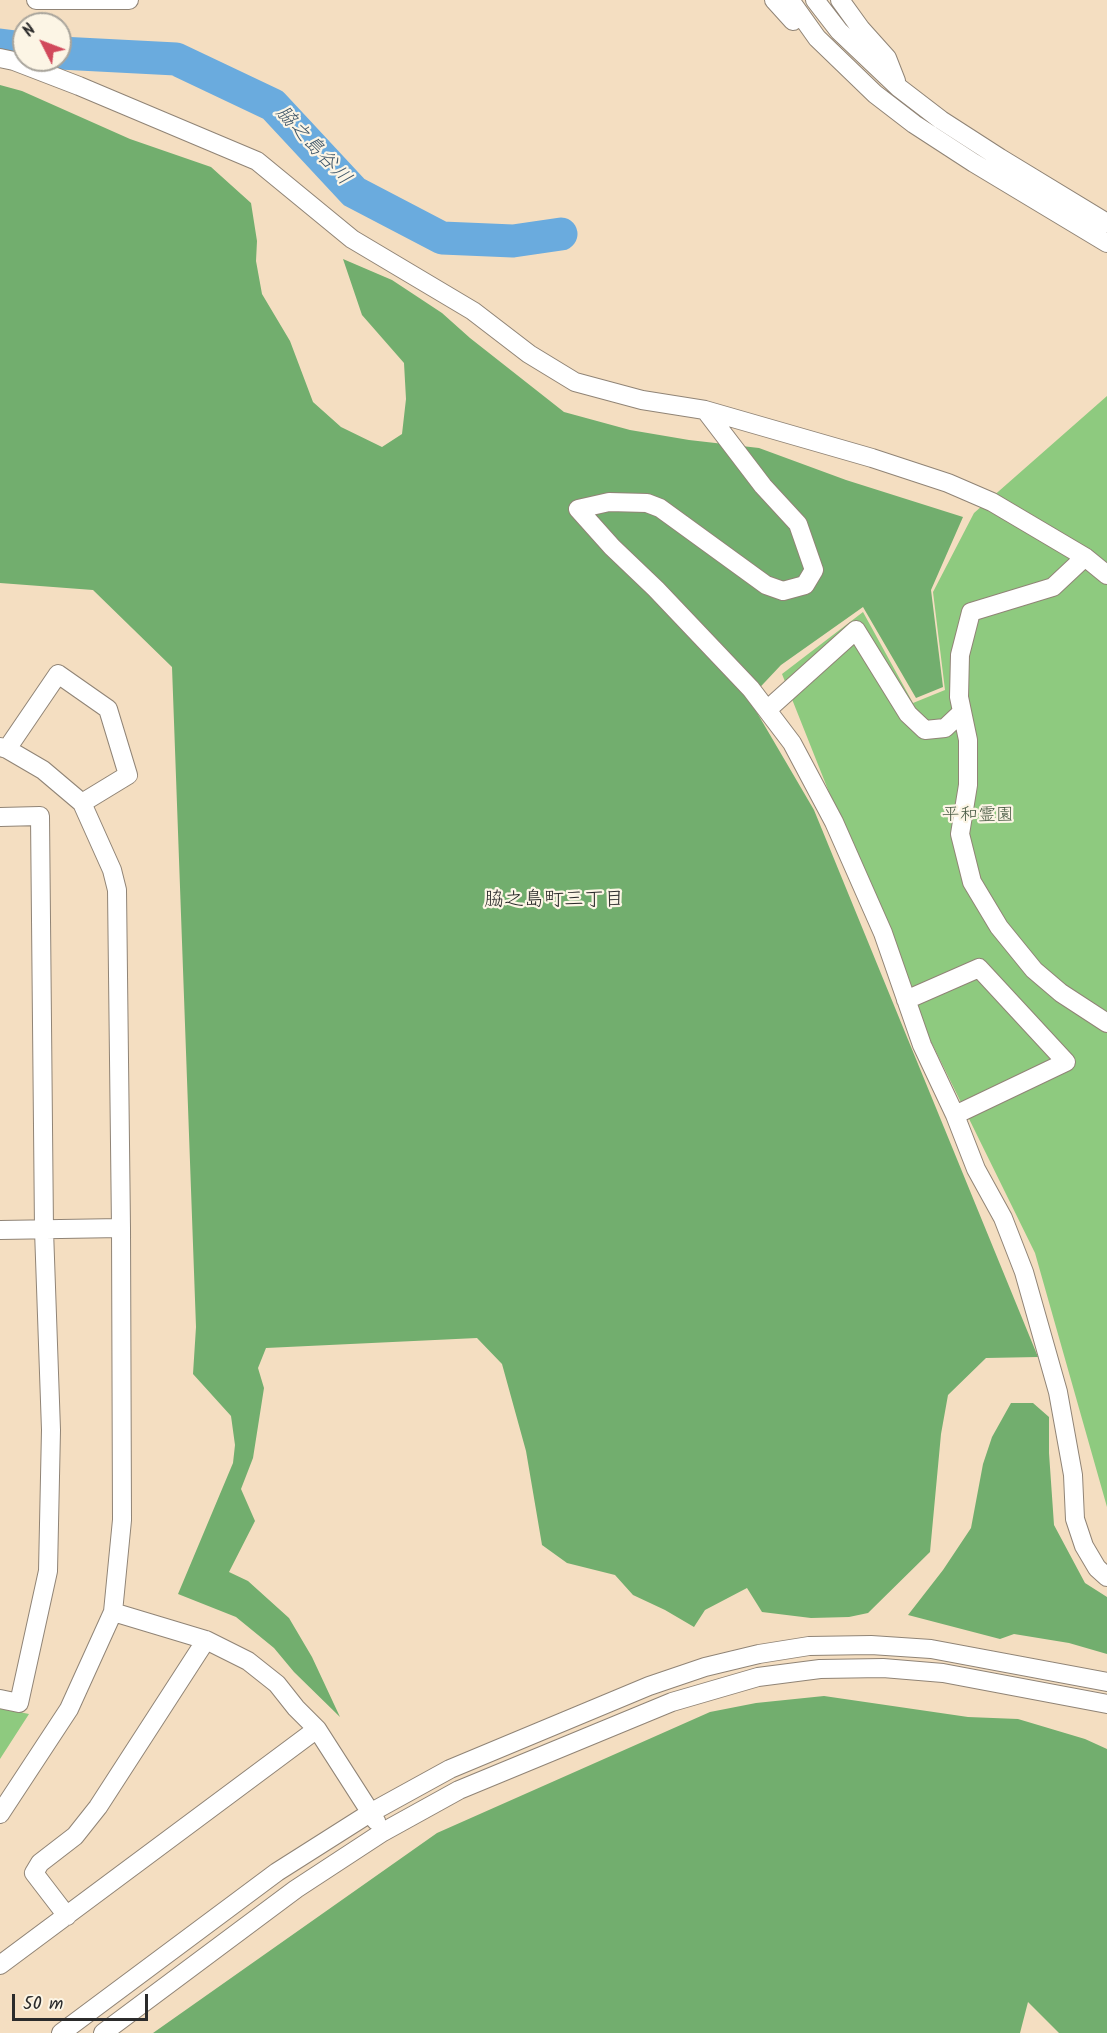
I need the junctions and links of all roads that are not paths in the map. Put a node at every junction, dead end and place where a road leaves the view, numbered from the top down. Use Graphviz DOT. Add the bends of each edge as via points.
graph roads {
  1 [pos="36,0"];
  2 [pos="129,0"];
  3 [pos="774,0"];
  4 [pos="790,0"];
  5 [pos="815,0"];
  6 [pos="840,0"];
  7 [pos="0,58"];
  8 [pos="898,87"];
  9 [pos="875,94"];
  10 [pos="1107,223"];
  11 [pos="1107,243"];
  12 [pos="705,410"];
  13 [pos="1085,557"];
  14 [pos="1107,575"];
  15 [pos="767,710"];
  16 [pos="962,712"];
  17 [pos="4,748"];
  18 [pos="82,803"];
  19 [pos="0,817"];
  20 [pos="906,1000"];
  21 [pos="1107,1023"];
  22 [pos="955,1115"];
  23 [pos="121,1228"];
  24 [pos="0,1230"];
  25 [pos="44,1230"];
  26 [pos="1107,1577"];
  27 [pos="113,1612"];
  28 [pos="206,1640"];
  29 [pos="1107,1682"];
  30 [pos="0,1698"];
  31 [pos="1107,1704"];
  32 [pos="316,1729"];
  33 [pos="370,1813"];
  34 [pos="0,1814"];
  35 [pos="383,1832"];
  36 [pos="67,1916"];
  37 [pos="0,1965"];
  38 [pos="60,2033"];
  39 [pos="103,2033"];
  1 -- 2 [label="street"];
  3 -- 9 [label="street" via="814,45"];
  4 -- 9 [label="street" via="817,38"];
  5 -- 8 [label="street" via="839,31"];
  6 -- 8 [label="street" via="887,58"];
  7 -- 12 [label="street" via="79,86 257,161 352,239 473,311 529,354 575,382 642,400"];
  8 -- 10 [label="street" via="941,120"];
  9 -- 11 [label="street" via="974,163"];
  12 -- 13 [label="street" via="948,483 992,502"];
  12 -- 15 [label="street" via="798,524 814,570 805,585 783,591 766,585 660,508 647,503 609,502 578,509"];
  13 -- 14 [label="street"];
  13 -- 16 [label="street" via="1053,587 971,612 960,655"];
  15 -- 16 [label="street" via="856,630 908,714 925,730 945,728"];
  15 -- 20 [label="street" via="792,743 834,822 883,933"];
  16 -- 21 [label="street" via="968,740 968,785 960,834 972,882 999,927 1034,970"];
  17 -- 18 [label="street" via="43,770"];
  17 -- 18 [label="street" via="58,674 108,709 128,775"];
  18 -- 23 [label="street" via="117,890"];
  19 -- 25 [label="street" via="40,816"];
  20 -- 22 [label="street"];
  20 -- 22 [label="street" via="979,968 1066,1062"];
  22 -- 26 [label="street" via="1024,1272 1058,1392 1076,1519 1084,1546"];
  23 -- 25 [label="street"];
  23 -- 27 [label="street" via="122,1520"];
  24 -- 25 [label="street"];
  25 -- 30 [label="street" via="51,1430 48,1571 19,1703"];
  27 -- 28 [label="street"];
  27 -- 34 [label="street" via="69,1709"];
  28 -- 32 [label="street" via="248,1661 277,1684"];
  28 -- 36 [label="street" via="99,1807 75,1836 40,1863 34,1873"];
  29 -- 33 [label="street" via="931,1649 808,1646 759,1654 649,1686 450,1769"];
  31 -- 35 [label="street" via="943,1673 883,1668 820,1669 758,1677 672,1702 459,1790"];
  32 -- 33 [label="street"];
  32 -- 36 [label="street"];
  33 -- 35 [label="street"];
  33 -- 38 [label="street" via="277,1872"];
  35 -- 39 [label="street" via="296,1888"];
  36 -- 37 [label="street"];
}
